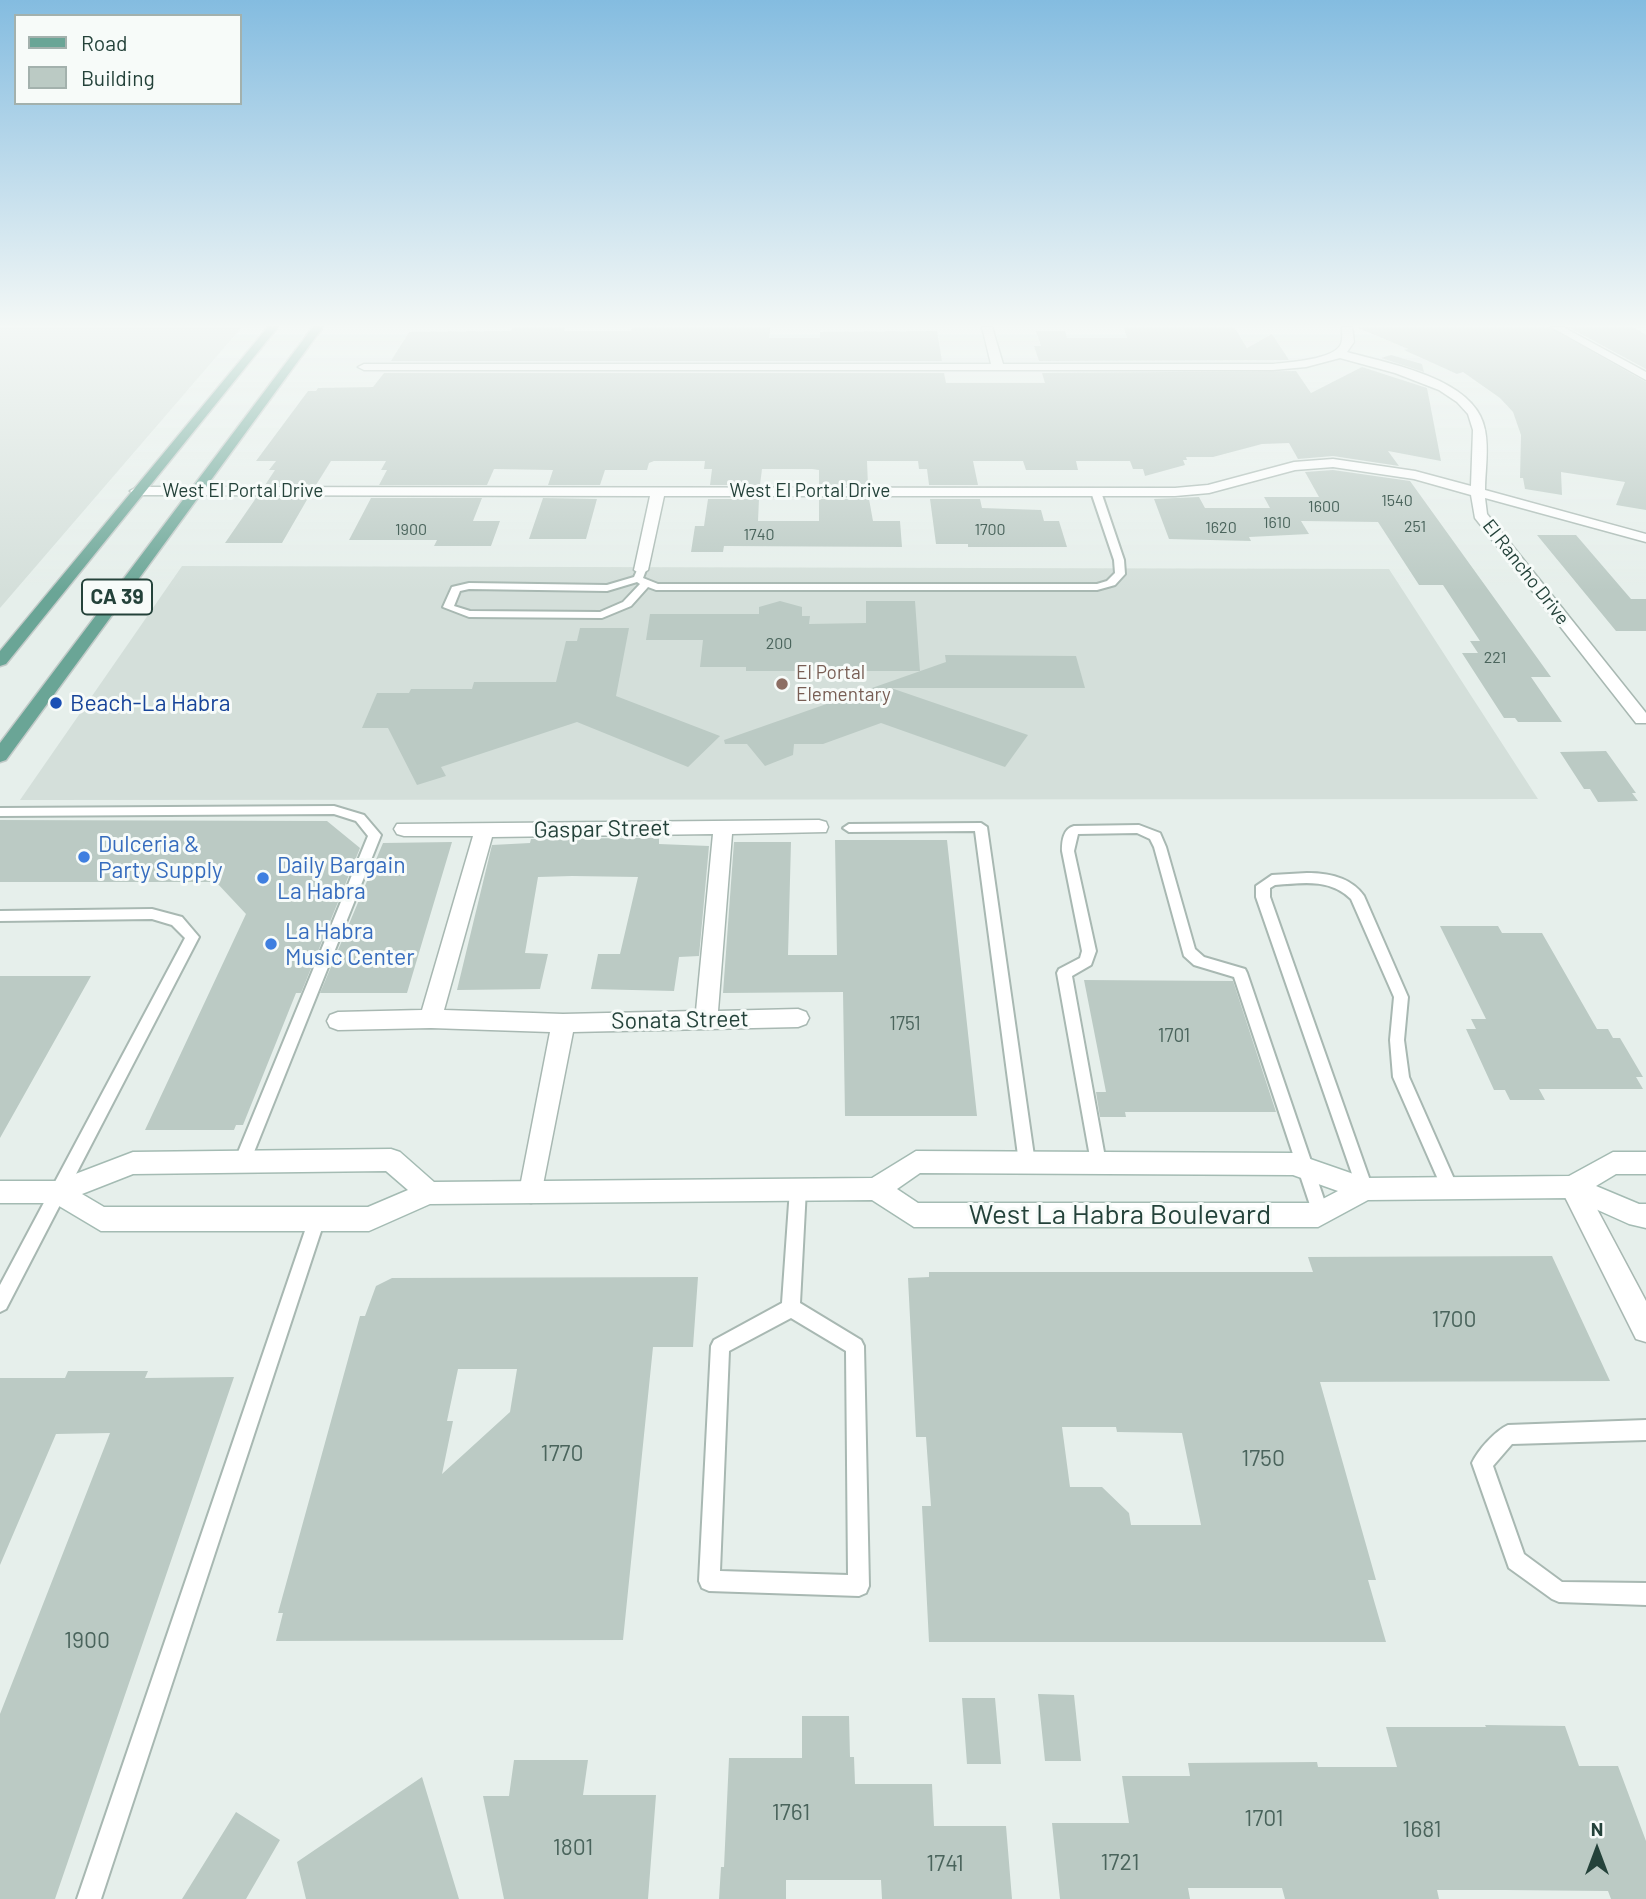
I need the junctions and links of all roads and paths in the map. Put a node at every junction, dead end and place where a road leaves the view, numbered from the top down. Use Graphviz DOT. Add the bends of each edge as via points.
graph roads {
  1 [pos="200,416"];
  2 [pos="252,416"];
  3 [pos="1475,416"];
  4 [pos="137,491"];
  5 [pos="195,491"];
  6 [pos="658,491"];
  7 [pos="1096,492"];
  8 [pos="1476,492"];
  9 [pos="1646,538"];
  10 [pos="641,578"];
  11 [pos="0,661"];
  12 [pos="1642,719"];
  13 [pos="0,755"];
  14 [pos="0,812"];
  15 [pos="723,827"];
  16 [pos="819,827"];
  17 [pos="849,828"];
  18 [pos="404,830"];
  19 [pos="484,830"];
  20 [pos="0,916"];
  21 [pos="797,1018"];
  22 [pos="431,1019"];
  23 [pos="706,1020"];
  24 [pos="338,1021"];
  25 [pos="563,1023"];
  26 [pos="242,1162"];
  27 [pos="1027,1163"];
  28 [pos="1098,1163"];
  29 [pos="1646,1163"];
  30 [pos="1304,1168"];
  31 [pos="1572,1187"];
  32 [pos="1450,1188"];
  33 [pos="798,1189"];
  34 [pos="876,1189"];
  35 [pos="1365,1189"];
  36 [pos="0,1192"];
  37 [pos="57,1192"];
  38 [pos="531,1192"];
  39 [pos="429,1193"];
  40 [pos="1321,1214"];
  41 [pos="1646,1216"];
  42 [pos="317,1219"];
  43 [pos="0,1303"];
  44 [pos="791,1308"];
  45 [pos="1646,1329"];
  46 [pos="1646,1430"];
  47 [pos="1646,1594"];
  48 [pos="89,1899"];
  1 -- 4 [label="main road, CA 39"];
  2 -- 5 [label="main road, CA 39"];
  3 -- 8 [label="street, El Rancho Drive" via="1479,427"];
  4 -- 5 [label="street, West El Portal Drive"];
  4 -- 11 [label="main road, CA 39"];
  5 -- 6 [label="street, West El Portal Drive"];
  5 -- 13 [label="main road, CA 39"];
  6 -- 7 [label="street, West El Portal Drive"];
  6 -- 10 [label="street"];
  7 -- 8 [label="street, West El Portal Drive" via="1209,489 1294,466 1333,463 1405,473"];
  7 -- 10 [label="lane" via="1120,574 1097,587 656,587"];
  8 -- 9 [label="street, West El Portal Drive"];
  8 -- 12 [label="street, El Rancho Drive" via="1480,515"];
  10 -- 10 [label="lane" via="607,588 469,586 456,589 448,607 469,614 602,615 627,604"];
  14 -- 26 [label="lane" via="334,810 360,818 375,835"];
  15 -- 16 [label="street, Gaspar Street"];
  15 -- 19 [label="street, Gaspar Street"];
  15 -- 23 [label="street"];
  17 -- 27 [label="lane" via="981,827"];
  18 -- 19 [label="street, Gaspar Street"];
  19 -- 22 [label="street"];
  20 -- 37 [label="lane" via="152,914 177,921 192,937"];
  21 -- 23 [label="street, Sonata Street"];
  22 -- 24 [label="street, Sonata Street"];
  22 -- 25 [label="street, Sonata Street"];
  23 -- 25 [label="street, Sonata Street"];
  25 -- 38 [label="street"];
  26 -- 37 [label="street" via="133,1163"];
  26 -- 39 [label="street" via="391,1160"];
  27 -- 28 [label="street, West La Habra Boulevard"];
  27 -- 34 [label="street, West La Habra Boulevard" via="916,1162"];
  28 -- 30 [label="street, West La Habra Boulevard" via="1293,1164"];
  28 -- 30 [label="lane" via="1064,973 1086,961 1089,951 1069,837 1074,830 1139,830 1155,836 1160,847 1189,952 1199,961 1240,973"];
  29 -- 31 [label="street, West La Habra Boulevard" via="1613,1163"];
  30 -- 35 [label="street, West La Habra Boulevard"];
  30 -- 40 [label="lane"];
  31 -- 32 [label="street, West La Habra Boulevard"];
  31 -- 41 [label="street, West La Habra Boulevard"];
  31 -- 45 [label="street"];
  32 -- 35 [label="street, West La Habra Boulevard"];
  32 -- 35 [label="lane" via="1401,1077 1397,1040 1401,998 1357,896 1336,879 1272,880 1264,886 1263,897"];
  33 -- 34 [label="street"];
  33 -- 38 [label="street"];
  33 -- 44 [label="lane"];
  34 -- 40 [label="street, West La Habra Boulevard" via="914,1215"];
  35 -- 40 [label="street, West La Habra Boulevard"];
  36 -- 37 [label="street"];
  37 -- 42 [label="street" via="101,1219"];
  37 -- 43 [label="lane"];
  38 -- 39 [label="street"];
  39 -- 42 [label="street" via="369,1219"];
  42 -- 48 [label="lane"];
  44 -- 44 [label="lane" via="720,1346 709,1581 859,1586 855,1346"];
  46 -- 47 [label="lane" via="1508,1435 1482,1463 1516,1561 1559,1592"];
}
